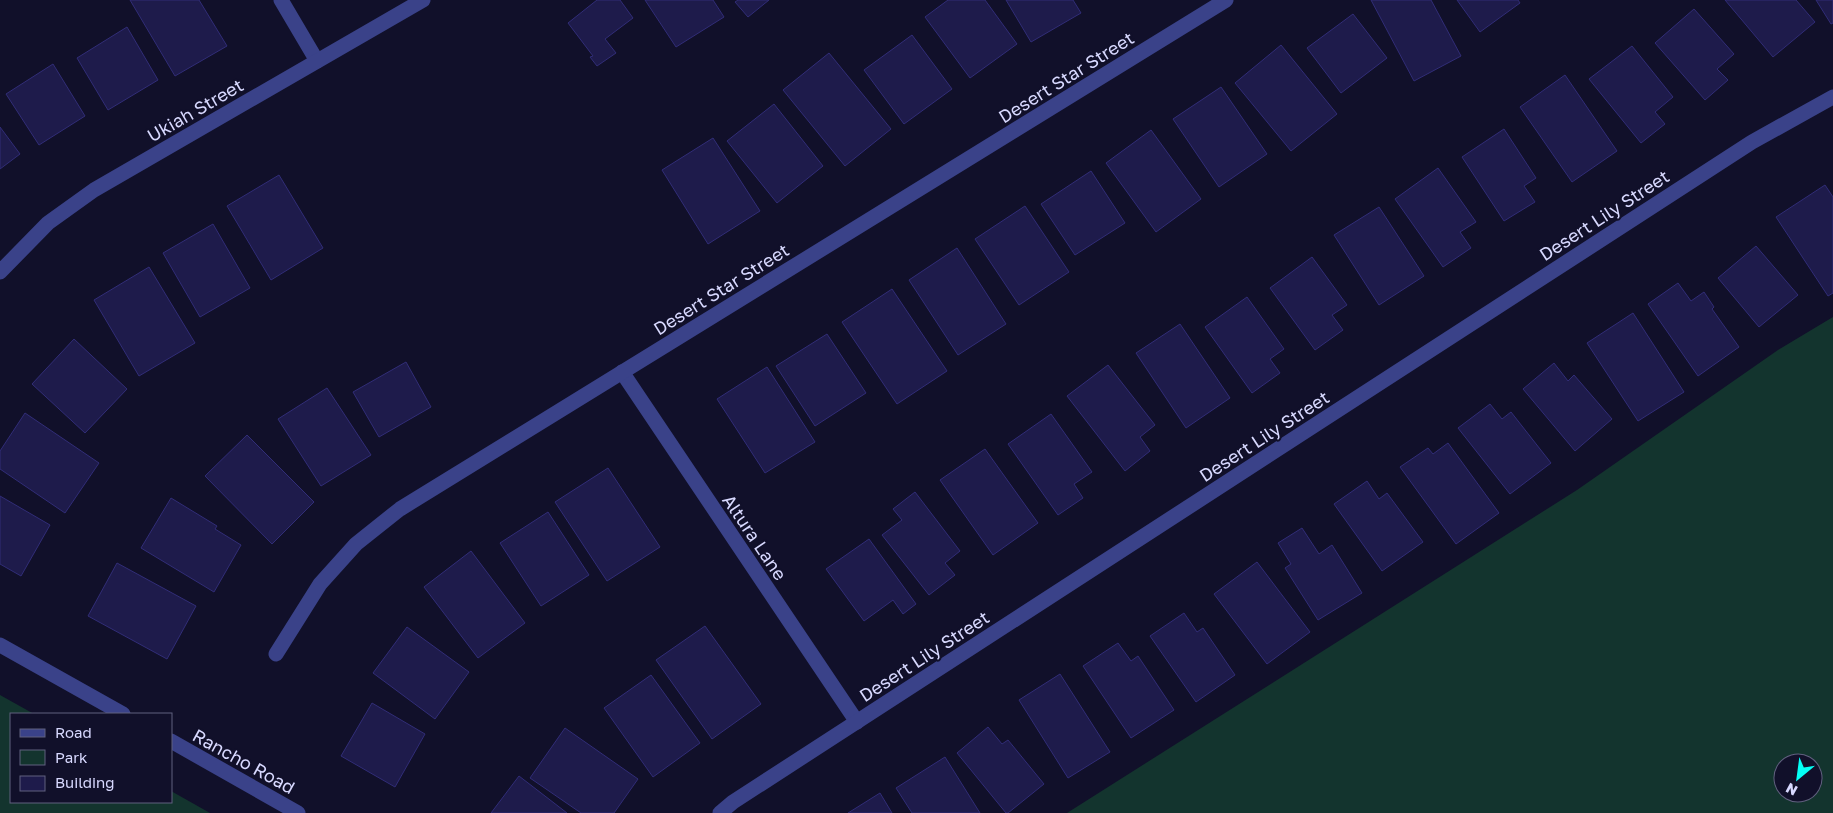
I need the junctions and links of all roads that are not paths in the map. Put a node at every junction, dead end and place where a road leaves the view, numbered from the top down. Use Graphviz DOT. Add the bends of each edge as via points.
graph roads {
  1 [pos="281,0"];
  2 [pos="423,0"];
  3 [pos="1226,0"];
  4 [pos="317,61"];
  5 [pos="1833,97"];
  6 [pos="0,272"];
  7 [pos="622,372"];
  8 [pos="0,645"];
  9 [pos="276,654"];
  10 [pos="121,713"];
  11 [pos="857,722"];
  12 [pos="172,742"];
  13 [pos="298,813"];
  14 [pos="720,813"];
  1 -- 4 [label="street"];
  2 -- 4 [label="street, Ukiah Street"];
  3 -- 7 [label="street, Desert Star Street"];
  4 -- 6 [label="street, Ukiah Street" via="94,190 48,223"];
  5 -- 11 [label="street, Desert Lily Street" via="1752,142"];
  7 -- 9 [label="street, Desert Star Street" via="400,509 356,544 320,584"];
  7 -- 11 [label="street, Altura Lane"];
  8 -- 10 [label="street"];
  11 -- 14 [label="street, Desert Lily Street"];
  12 -- 13 [label="street, Rancho Road"];
}
